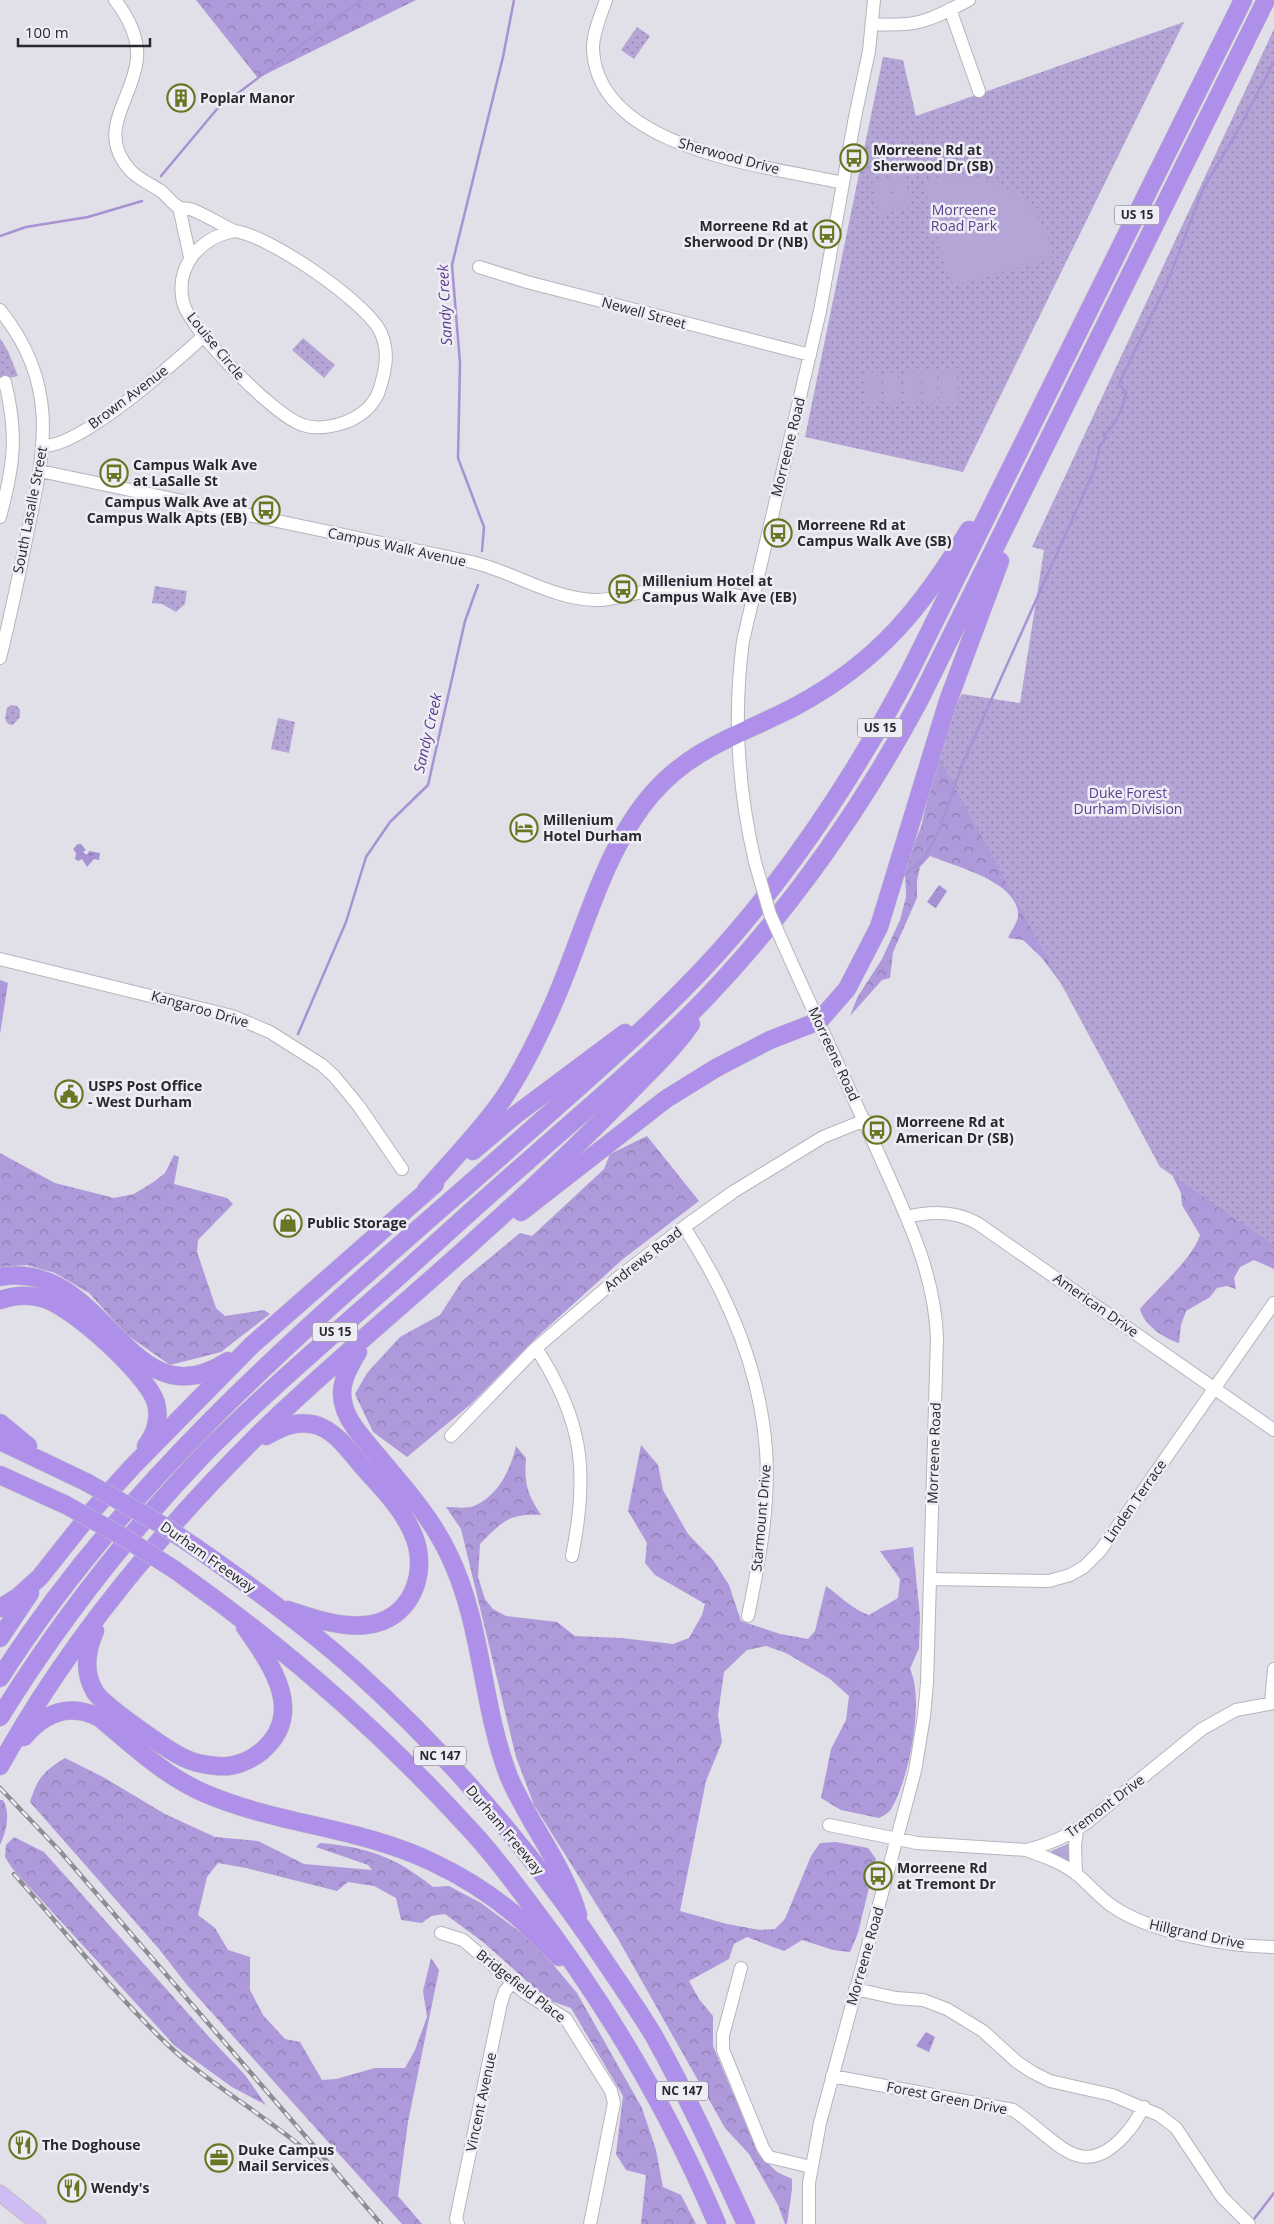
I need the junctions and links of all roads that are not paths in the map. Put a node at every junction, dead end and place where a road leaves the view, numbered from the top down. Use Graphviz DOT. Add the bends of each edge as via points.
graph roads {
  1 [pos="115,0"];
  2 [pos="606,0"];
  3 [pos="874,0"];
  4 [pos="969,0"];
  5 [pos="1243,0"];
  6 [pos="1266,0"];
  7 [pos="950,9"];
  8 [pos="872,24"];
  9 [pos="979,92"];
  10 [pos="843,183"];
  11 [pos="179,207"];
  12 [pos="234,231"];
  13 [pos="190,256"];
  14 [pos="479,267"];
  15 [pos="0,310"];
  16 [pos="205,335"];
  17 [pos="810,355"];
  18 [pos="5,382"];
  19 [pos="1030,429"];
  20 [pos="44,446"];
  21 [pos="40,471"];
  22 [pos="1030,478"];
  23 [pos="0,517"];
  24 [pos="752,599"];
  25 [pos="0,655"];
  26 [pos="738,733"];
  27 [pos="0,959"];
  28 [pos="715,988"];
  29 [pos="678,995"];
  30 [pos="819,1020"];
  31 [pos="865,1120"];
  32 [pos="402,1168"];
  33 [pos="426,1190"];
  34 [pos="907,1217"];
  35 [pos="684,1227"];
  36 [pos="469,1246"];
  37 [pos="0,1277"];
  38 [pos="0,1300"];
  39 [pos="1274,1303"];
  40 [pos="370,1334"];
  41 [pos="252,1345"];
  42 [pos="536,1348"];
  43 [pos="1214,1388"];
  44 [pos="0,1423"];
  45 [pos="1274,1430"];
  46 [pos="451,1436"];
  47 [pos="0,1441"];
  48 [pos="250,1444"];
  49 [pos="50,1463"];
  50 [pos="133,1466"];
  51 [pos="0,1475"];
  52 [pos="0,1489"];
  53 [pos="41,1494"];
  54 [pos="572,1556"];
  55 [pos="40,1577"];
  56 [pos="930,1579"];
  57 [pos="107,1606"];
  58 [pos="278,1606"];
  59 [pos="0,1608"];
  60 [pos="236,1614"];
  61 [pos="748,1616"];
  62 [pos="0,1638"];
  63 [pos="1274,1669"];
  64 [pos="0,1678"];
  65 [pos="1273,1703"];
  66 [pos="0,1717"];
  67 [pos="0,1766"];
  68 [pos="829,1825"];
  69 [pos="1077,1829"];
  70 [pos="897,1840"];
  71 [pos="1026,1850"];
  72 [pos="1076,1874"];
  73 [pos="580,1925"];
  74 [pos="441,1933"];
  75 [pos="1274,1947"];
  76 [pos="741,1968"];
  77 [pos="513,1982"];
  78 [pos="587,1983"];
  79 [pos="855,1989"];
  80 [pos="832,2076"];
  81 [pos="1144,2107"];
  82 [pos="811,2167"];
  83 [pos="0,2193"];
  84 [pos="38,2224"];
  85 [pos="458,2224"];
  86 [pos="590,2224"];
  87 [pos="717,2224"];
  88 [pos="746,2224"];
  89 [pos="809,2224"];
  90 [pos="1249,2224"];
  1 -- 11 [label="street" via="133,29 138,58 131,86 116,118 117,147 130,171"];
  2 -- 10 [label="street, Sherwood Drive" via="594,37 594,54 607,90 630,116 654,133 705,152"];
  3 -- 8 [label="street, Morreene Road"];
  4 -- 7 [label="street"];
  5 -- 19 [label="highway, US 15"];
  6 -- 22 [label="highway, US 15"];
  7 -- 8 [label="street" via="916,24"];
  7 -- 9 [label="street"];
  8 -- 10 [label="street, Morreene Road"];
  10 -- 17 [label="street, Morreene Road"];
  11 -- 12 [label="street, Louise Circle" via="191,209"];
  11 -- 13 [label="street"];
  12 -- 13 [label="street" via="216,236"];
  12 -- 16 [label="street, Louise Circle" via="249,234 281,251 348,297 380,331 386,369 376,398 364,412 335,426 304,426 260,397"];
  13 -- 16 [label="street, Louise Circle" via="182,281 183,301"];
  14 -- 17 [label="street, Newell Street"];
  15 -- 20 [label="street, South Lasalle Street" via="20,338 33,368 40,394"];
  16 -- 20 [label="street, Brown Avenue" via="95,423 58,444"];
  17 -- 24 [label="street, Morreene Road"];
  18 -- 23 [label="street" via="14,423 14,449"];
  19 -- 26 [label="highway" via="943,572 917,608 885,643 850,673 817,694"];
  19 -- 29 [label="highway, US 15" via="906,679 848,782 810,838 751,914"];
  20 -- 21 [label="street, South Lasalle Street"];
  21 -- 24 [label="street, Campus Walk Avenue" via="472,562 577,598 601,600 654,590 683,589"];
  21 -- 25 [label="street, South Lasalle Street"];
  22 -- 28 [label="highway, US 15" via="919,701 863,798 796,892"];
  22 -- 30 [label="highway" via="948,701 879,927 847,989"];
  24 -- 26 [label="street, Morreene Road" via="741,656"];
  26 -- 30 [label="street, Morreene Road, bridge" via="744,814 755,862 770,914"];
  26 -- 33 [label="highway" via="714,744 667,778 629,824 552,1008 522,1068 479,1131"];
  27 -- 32 [label="street, Kangaroo Drive" via="232,1016 263,1028 334,1076"];
  28 -- 36 [label="highway" via="681,1039 662,1059"];
  28 -- 66 [label="highway, US 15" via="651,1050 304,1359 208,1450 102,1573 44,1648"];
  29 -- 33 [label="highway" via="648,1012 514,1116 449,1174"];
  29 -- 64 [label="highway, US 15" via="596,1073 286,1347 190,1440 76,1571"];
  30 -- 31 [label="street, Morreene Road"];
  30 -- 36 [label="highway" via="770,1040 666,1099 531,1205"];
  31 -- 34 [label="street, Morreene Road"];
  31 -- 35 [label="street, Andrews Road" via="815,1142 733,1192"];
  33 -- 41 [label="highway"];
  34 -- 43 [label="street, American Drive" via="920,1213 949,1213 977,1223"];
  34 -- 56 [label="street, Morreene Road" via="929,1277 936,1317"];
  35 -- 42 [label="street, Andrews Road"];
  35 -- 61 [label="street, Starmount Drive" via="736,1321 753,1375 764,1436 765,1503"];
  36 -- 40 [label="highway"];
  37 -- 41 [label="highway" via="35,1277 55,1284 88,1307 146,1364 174,1377 204,1374"];
  38 -- 50 [label="highway" via="26,1295 56,1303 83,1322 148,1386 158,1412 156,1429"];
  39 -- 43 [label="street, Linden Terrace"];
  40 -- 48 [label="highway"];
  40 -- 73 [label="highway" via="348,1366 343,1380 345,1408 355,1427 420,1507 450,1556 471,1618 499,1748 519,1798 571,1891"];
  41 -- 50 [label="highway"];
  42 -- 46 [label="street, Andrews Road"];
  42 -- 54 [label="street" via="563,1394 577,1440 581,1475"];
  43 -- 45 [label="street, American Drive"];
  43 -- 56 [label="street, Linden Terrace" via="1100,1551 1078,1572 1049,1581"];
  44 -- 49 [label="highway"];
  47 -- 49 [label="highway, Durham Freeway / NC 147"];
  48 -- 57 [label="highway" via="198,1497"];
  48 -- 58 [label="highway" via="290,1424 306,1423 325,1429 341,1442 400,1511 417,1545 420,1571 414,1593 386,1620 366,1625 342,1624"];
  49 -- 58 [label="highway, Durham Freeway / NC 147, bridge" via="155,1521"];
  50 -- 55 [label="highway"];
  51 -- 53 [label="highway, Durham Freeway / NC 147"];
  52 -- 53 [label="highway"];
  53 -- 60 [label="highway, Durham Freeway / NC 147, bridge" via="125,1538"];
  55 -- 59 [label="highway"];
  55 -- 62 [label="highway"];
  56 -- 70 [label="street, Morreene Road" via="928,1683 924,1716 915,1771"];
  57 -- 60 [label="highway" via="86,1659 95,1692 174,1753 217,1766 237,1764 262,1751 276,1732 282,1712 275,1673"];
  57 -- 67 [label="highway" via="58,1672"];
  58 -- 73 [label="highway, Durham Freeway / NC 147" via="399,1712 529,1856"];
  60 -- 78 [label="highway, Durham Freeway / NC 147" via="333,1694 459,1817 498,1862"];
  63 -- 65 [label="street"];
  65 -- 69 [label="street, Tremont Drive" via="1236,1710 1202,1729"];
  67 -- 78 [label="highway" via="48,1715 65,1710 91,1713 161,1768 202,1792 254,1811 375,1840 434,1862 500,1904"];
  68 -- 70 [label="street, Tremont Drive"];
  69 -- 71 [label="street, Tremont Drive" via="1055,1842"];
  69 -- 72 [label="street"];
  70 -- 71 [label="street, Tremont Drive"];
  70 -- 79 [label="street, Morreene Road"];
  71 -- 72 [label="street, Hillgrand Drive"];
  72 -- 75 [label="street, Hillgrand Drive" via="1112,1906 1137,1920 1210,1939"];
  73 -- 88 [label="highway, Durham Freeway / NC 147" via="654,2036"];
  74 -- 77 [label="street, Bridgefield Place" via="463,1940"];
  76 -- 82 [label="street" via="723,2036 723,2050 768,2157"];
  77 -- 85 [label="street, Vincent Avenue" via="501,2003 456,2219"];
  77 -- 86 [label="street, Bridgefield Place" via="566,2019 614,2097"];
  78 -- 87 [label="highway, Durham Freeway / NC 147" via="650,2086"];
  79 -- 80 [label="street, Morreene Road"];
  79 -- 81 [label="street" via="923,2000 947,2009 983,2031 1024,2067 1044,2078 1112,2095"];
  80 -- 81 [label="street, Forest Green Drive" via="1013,2110 1077,2157 1091,2157 1114,2146"];
  80 -- 82 [label="street, Morreene Road"];
  81 -- 90 [label="street" via="1176,2128 1222,2197"];
  82 -- 89 [label="street, Morreene Road"];
  83 -- 84 [label="main road"];
}
